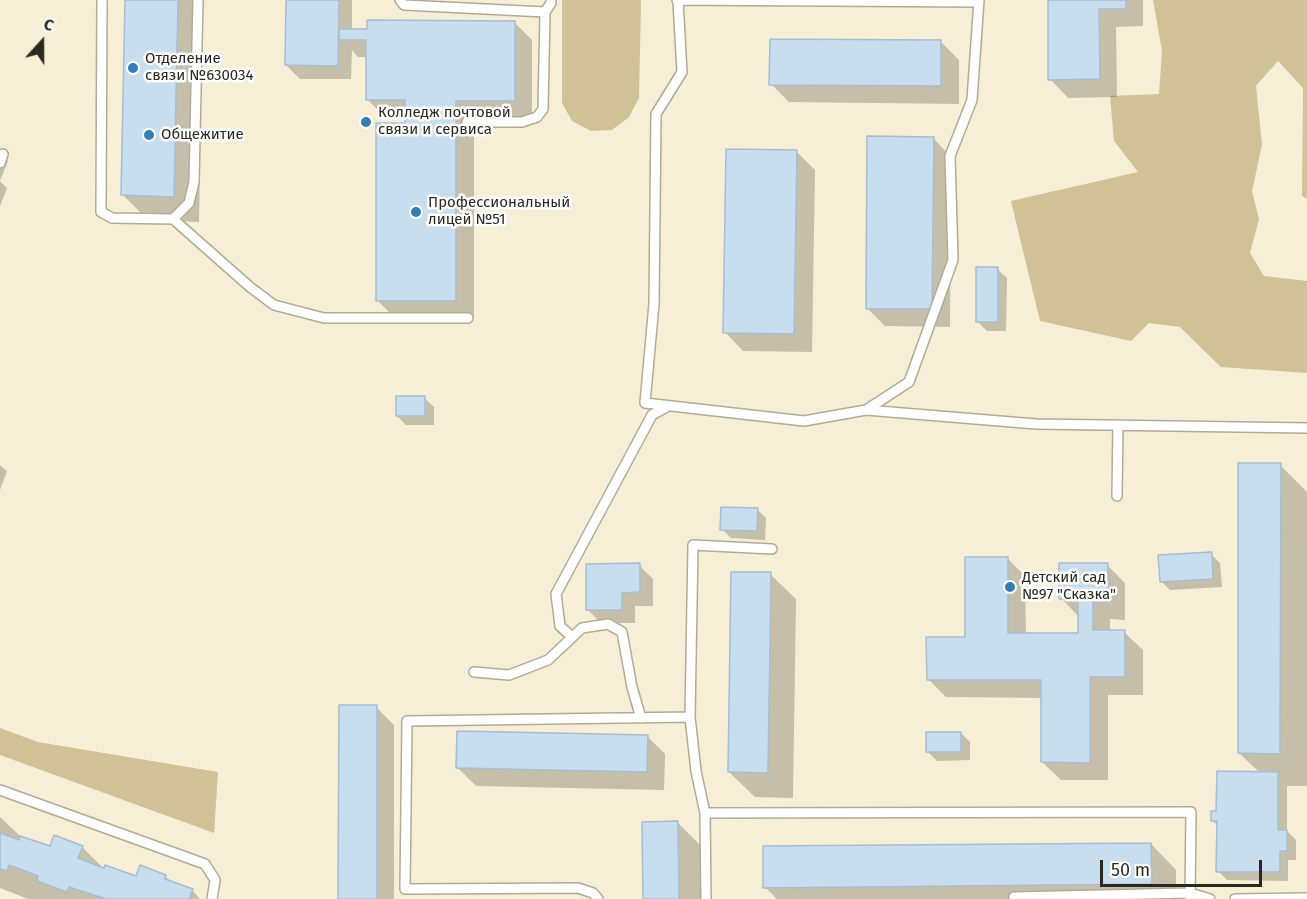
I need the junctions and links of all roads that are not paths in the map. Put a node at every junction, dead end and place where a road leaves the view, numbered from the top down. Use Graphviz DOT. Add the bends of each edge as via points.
graph roads {
  1 [pos="102,0"];
  2 [pos="198,0"];
  3 [pos="400,0"];
  4 [pos="551,0"];
  5 [pos="678,1"];
  6 [pos="979,1"];
  7 [pos="545,12"];
  8 [pos="467,122"];
  9 [pos="173,219"];
  10 [pos="468,318"];
  11 [pos="668,406"];
  12 [pos="866,410"];
  13 [pos="1118,425"];
  14 [pos="1307,428"];
  15 [pos="1117,496"];
  16 [pos="772,549"];
  17 [pos="572,637"];
  18 [pos="474,672"];
  19 [pos="690,717"];
  20 [pos="641,718"];
  21 [pos="0,790"];
  22 [pos="705,813"];
  23 [pos="1190,896"];
  24 [pos="1307,898"];
  25 [pos="212,899"];
  26 [pos="598,899"];
  27 [pos="706,899"];
  28 [pos="1014,899"];
  29 [pos="1210,899"];
  30 [pos="1235,899"];
  1 -- 9 [label="lane" via="101,212 112,218"];
  2 -- 9 [label="lane" via="194,182 189,203"];
  3 -- 7 [label="lane" via="404,5"];
  4 -- 7 [label="lane"];
  5 -- 6 [label="lane"];
  5 -- 11 [label="lane" via="682,72 656,114 654,304 645,403"];
  6 -- 12 [label="lane" via="972,100 950,156 953,260 909,382"];
  7 -- 8 [label="lane" via="543,109 537,117 522,122"];
  9 -- 10 [label="lane" via="274,305 324,318"];
  11 -- 12 [label="lane" via="804,421"];
  11 -- 17 [label="lane" via="652,415 556,594 560,626"];
  12 -- 13 [label="lane" via="1036,424"];
  13 -- 14 [label="lane"];
  13 -- 15 [label="lane"];
  16 -- 19 [label="lane" via="693,545"];
  17 -- 18 [label="lane" via="548,660 509,675"];
  17 -- 20 [label="lane" via="582,628 608,624 622,632"];
  19 -- 20 [label="lane"];
  19 -- 22 [label="lane"];
  20 -- 26 [label="lane" via="406,721 405,889 578,888"];
  21 -- 25 [label="lane" via="205,864 215,880"];
  22 -- 23 [label="lane" via="1191,812"];
  22 -- 27 [label="lane"];
  23 -- 28 [label="lane"];
  23 -- 29 [label="lane"];
  24 -- 30 [label="lane"];
}
